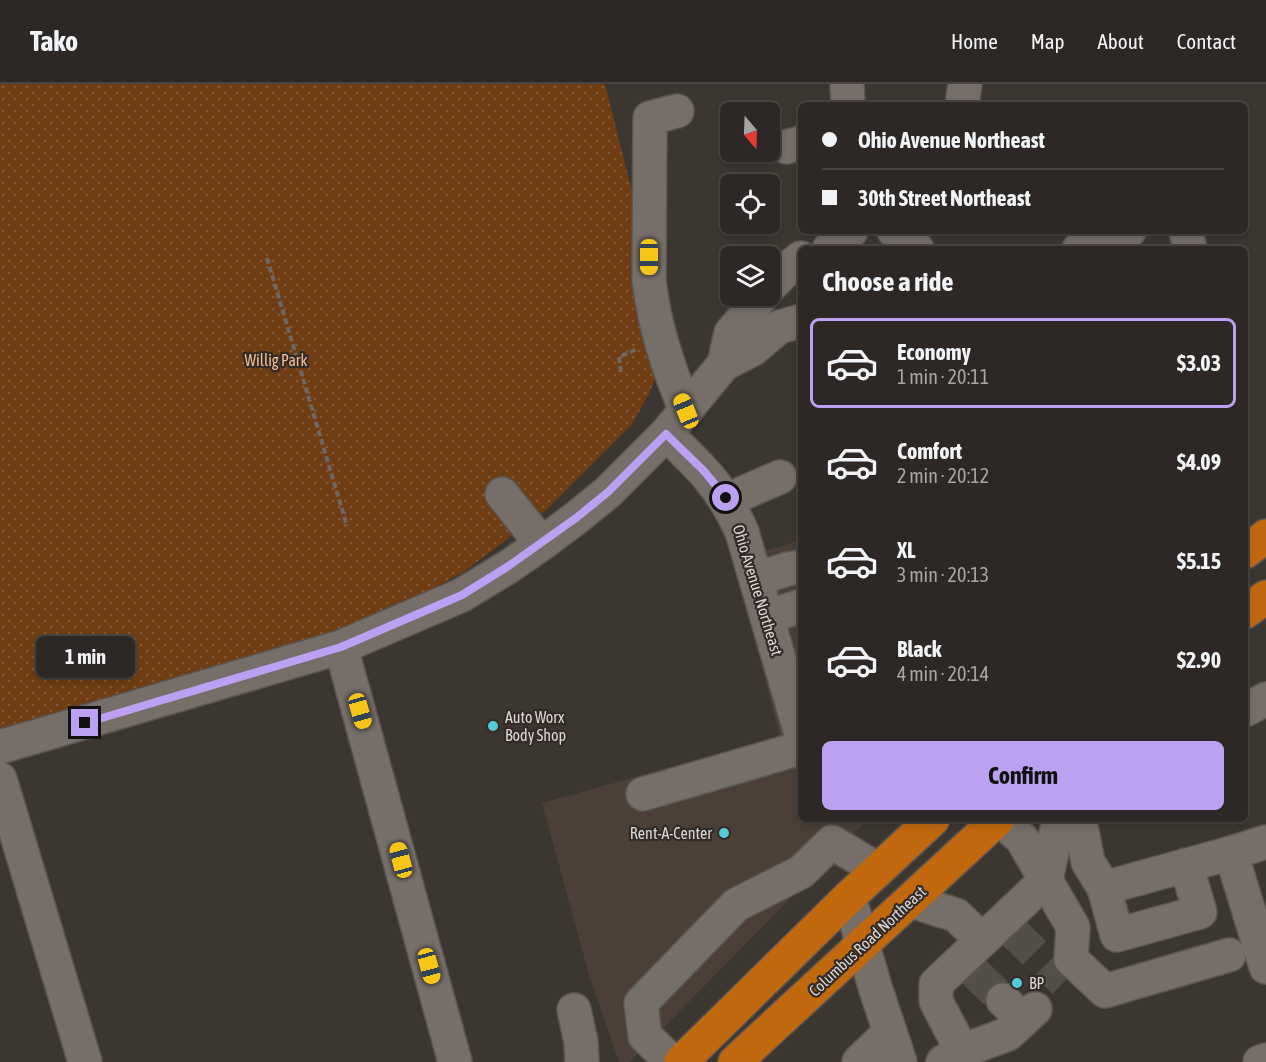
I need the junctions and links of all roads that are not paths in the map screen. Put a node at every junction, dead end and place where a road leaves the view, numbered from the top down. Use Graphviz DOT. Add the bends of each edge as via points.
graph roads {
  1 [pos="847,84"];
  2 [pos="965,84"];
  3 [pos="848,102"];
  4 [pos="962,102"];
  5 [pos="677,111"];
  6 [pos="847,234"];
  7 [pos="899,234"];
  8 [pos="1121,234"];
  9 [pos="832,246"];
  10 [pos="914,246"];
  11 [pos="1087,246"];
  12 [pos="798,260"];
  13 [pos="780,276"];
  14 [pos="754,306"];
  15 [pos="798,322"];
  16 [pos="724,364"];
  17 [pos="676,422"];
  18 [pos="780,477"];
  19 [pos="502,494"];
  20 [pos="727,500"];
  21 [pos="1266,536"];
  22 [pos="541,543"];
  23 [pos="1248,550"];
  24 [pos="798,568"];
  25 [pos="756,579"];
  26 [pos="1266,597"];
  27 [pos="798,607"];
  28 [pos="1248,610"];
  29 [pos="767,617"];
  30 [pos="341,647"];
  31 [pos="1266,699"];
  32 [pos="1248,708"];
  33 [pos="798,724"];
  34 [pos="1,744"];
  35 [pos="798,749"];
  36 [pos="0,779"];
  37 [pos="643,794"];
  38 [pos="930,822"];
  39 [pos="996,822"];
  40 [pos="1002,822"];
  41 [pos="1070,825"];
  42 [pos="829,831"];
  43 [pos="1266,842"];
  44 [pos="1231,853"];
  45 [pos="1186,865"];
  46 [pos="878,870"];
  47 [pos="1046,880"];
  48 [pos="1104,888"];
  49 [pos="849,897"];
  50 [pos="911,901"];
  51 [pos="863,943"];
  52 [pos="986,944"];
  53 [pos="1229,955"];
  54 [pos="1266,967"];
  55 [pos="574,1010"];
  56 [pos="1020,1010"];
  57 [pos="895,1047"];
  58 [pos="952,1056"];
  59 [pos="1266,1060"];
  60 [pos="85,1062"];
  61 [pos="455,1062"];
  62 [pos="582,1062"];
  63 [pos="672,1062"];
  64 [pos="681,1062"];
  65 [pos="735,1062"];
  66 [pos="859,1062"];
  67 [pos="1260,1062"];
  1 -- 3 [label="street"];
  2 -- 4 [label="street"];
  5 -- 17 [label="street" via="650,118 649,280"];
  6 -- 9 [label="street"];
  7 -- 10 [label="street"];
  8 -- 11 [label="street"];
  12 -- 13 [label="street"];
  14 -- 16 [label="street" via="731,333"];
  15 -- 16 [label="street" via="779,327 753,349"];
  16 -- 17 [label="street"];
  17 -- 20 [label="street, Ohio Avenue Northeast" via="704,471"];
  17 -- 22 [label="street" via="608,492"];
  18 -- 20 [label="street"];
  19 -- 22 [label="street"];
  20 -- 25 [label="street, Ohio Avenue Northeast" via="742,532"];
  21 -- 23 [label="highway"];
  22 -- 30 [label="street" via="462,595"];
  24 -- 25 [label="street"];
  25 -- 29 [label="street, Ohio Avenue Northeast"];
  26 -- 28 [label="highway"];
  27 -- 29 [label="street"];
  29 -- 33 [label="street, Ohio Avenue Northeast"];
  30 -- 34 [label="street"];
  30 -- 61 [label="street"];
  31 -- 32 [label="street"];
  35 -- 37 [label="street"];
  36 -- 60 [label="street"];
  38 -- 46 [label="highway"];
  39 -- 50 [label="highway, Columbus Road Northeast"];
  40 -- 47 [label="street" via="1022,839"];
  41 -- 47 [label="street"];
  41 -- 48 [label="street"];
  42 -- 46 [label="street"];
  42 -- 63 [label="street" via="801,872 736,905 641,1003 645,1036"];
  43 -- 44 [label="street"];
  44 -- 45 [label="street"];
  44 -- 54 [label="street"];
  45 -- 48 [label="street"];
  45 -- 48 [label="street" via="1200,912 1117,935"];
  46 -- 49 [label="highway"];
  47 -- 52 [label="street"];
  47 -- 53 [label="street" via="1073,927 1073,972 1105,991"];
  49 -- 51 [label="street"];
  49 -- 64 [label="highway"];
  50 -- 51 [label="highway, Columbus Road Northeast"];
  50 -- 52 [label="street" via="956,915"];
  51 -- 57 [label="street"];
  51 -- 65 [label="highway, Columbus Road Northeast"];
  52 -- 58 [label="street" via="936,984 936,1001"];
  55 -- 62 [label="street"];
  56 -- 58 [label="street" via="1008,1034"];
  57 -- 66 [label="street"];
  59 -- 67 [label="street"];
}
